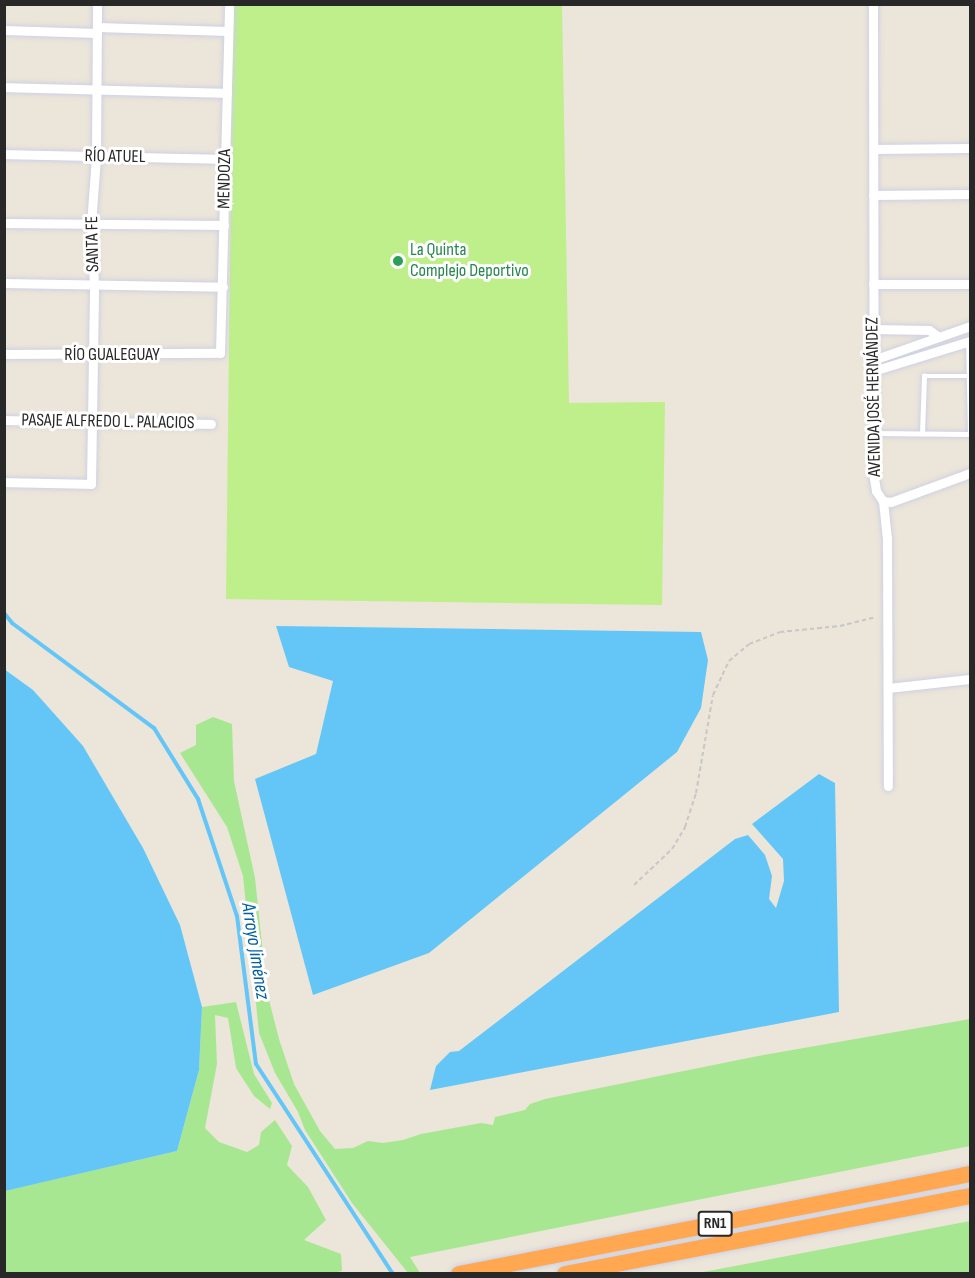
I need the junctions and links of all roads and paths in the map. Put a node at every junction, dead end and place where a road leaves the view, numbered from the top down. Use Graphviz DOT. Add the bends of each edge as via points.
graph roads {
  1 [pos="98,4"];
  2 [pos="228,4"];
  3 [pos="873,4"];
  4 [pos="4,30"];
  5 [pos="97,30"];
  6 [pos="228,31"];
  7 [pos="4,87"];
  8 [pos="97,87"];
  9 [pos="227,93"];
  10 [pos="970,148"];
  11 [pos="874,149"];
  12 [pos="4,154"];
  13 [pos="96,157"];
  14 [pos="225,159"];
  15 [pos="970,194"];
  16 [pos="873,195"];
  17 [pos="4,223"];
  18 [pos="91,225"];
  19 [pos="224,225"];
  20 [pos="4,283"];
  21 [pos="970,284"];
  22 [pos="94,285"];
  23 [pos="873,285"];
  24 [pos="223,286"];
  25 [pos="970,326"];
  26 [pos="873,329"];
  27 [pos="939,337"];
  28 [pos="969,341"];
  29 [pos="220,353"];
  30 [pos="4,354"];
  31 [pos="93,356"];
  32 [pos="873,360"];
  33 [pos="873,371"];
  34 [pos="969,376"];
  35 [pos="4,420"];
  36 [pos="92,422"];
  37 [pos="211,424"];
  38 [pos="873,433"];
  39 [pos="922,434"];
  40 [pos="970,473"];
  41 [pos="4,482"];
  42 [pos="883,501"];
  43 [pos="887,612"];
  44 [pos="970,679"];
  45 [pos="888,688"];
  46 [pos="888,786"];
  47 [pos="634,885"];
  48 [pos="970,1174"];
  49 [pos="970,1196"];
  50 [pos="459,1274"];
  51 [pos="566,1274"];
  1 -- 5 [label="street, SANTA FE"];
  2 -- 6 [label="street, MENDOZA"];
  3 -- 11 [label="street, AVENIDA JOSÉ HERNÁNDEZ"];
  4 -- 5 [label="street"];
  5 -- 6 [label="street"];
  5 -- 8 [label="street, SANTA FE"];
  6 -- 9 [label="street, MENDOZA"];
  7 -- 8 [label="street"];
  8 -- 9 [label="street"];
  8 -- 13 [label="street, SANTA FE"];
  9 -- 14 [label="street, MENDOZA"];
  10 -- 11 [label="street"];
  11 -- 16 [label="street, AVENIDA JOSÉ HERNÁNDEZ"];
  12 -- 13 [label="street, RÍO ATUEL"];
  13 -- 14 [label="street, RÍO ATUEL"];
  13 -- 18 [label="street, SANTA FE"];
  14 -- 19 [label="street, MENDOZA"];
  15 -- 16 [label="street"];
  16 -- 23 [label="street, AVENIDA JOSÉ HERNÁNDEZ"];
  17 -- 18 [label="street"];
  18 -- 19 [label="street"];
  18 -- 22 [label="street, SANTA FE"];
  19 -- 24 [label="street, MENDOZA"];
  20 -- 22 [label="street"];
  21 -- 23 [label="street"];
  22 -- 24 [label="street"];
  22 -- 31 [label="street, SANTA FE"];
  23 -- 26 [label="street, AVENIDA JOSÉ HERNÁNDEZ"];
  24 -- 29 [label="street, MENDOZA"];
  25 -- 27 [label="street"];
  26 -- 27 [label="street" via="929,330"];
  26 -- 32 [label="street, AVENIDA JOSÉ HERNÁNDEZ"];
  27 -- 32 [label="street"];
  28 -- 33 [label="street"];
  28 -- 34 [label="lane"];
  29 -- 31 [label="street, RÍO GUALEGUAY"];
  30 -- 31 [label="street, RÍO GUALEGUAY"];
  31 -- 36 [label="street, SANTA FE"];
  32 -- 33 [label="street, AVENIDA JOSÉ HERNÁNDEZ"];
  33 -- 38 [label="street, AVENIDA JOSÉ HERNÁNDEZ"];
  34 -- 39 [label="lane" via="924,376"];
  34 -- 39 [label="lane" via="970,434"];
  35 -- 36 [label="street, PASAJE ALFREDO L. PALACIOS"];
  36 -- 37 [label="street, PASAJE ALFREDO L. PALACIOS"];
  36 -- 41 [label="street, SANTA FE" via="91,484"];
  38 -- 39 [label="lane"];
  38 -- 42 [label="street, AVENIDA JOSÉ HERNÁNDEZ" via="874,478"];
  40 -- 42 [label="street" via="891,502"];
  42 -- 43 [label="street, AVENIDA JOSÉ HERNÁNDEZ"];
  43 -- 45 [label="street, AVENIDA JOSÉ HERNÁNDEZ"];
  43 -- 47 [label="path" via="840,626 772,634 749,644 729,661 713,695 696,793 685,827 672,849"];
  44 -- 45 [label="street"];
  45 -- 46 [label="street, AVENIDA JOSÉ HERNÁNDEZ"];
  48 -- 50 [label="highway, RN1"];
  49 -- 51 [label="highway, RN1"];
}
